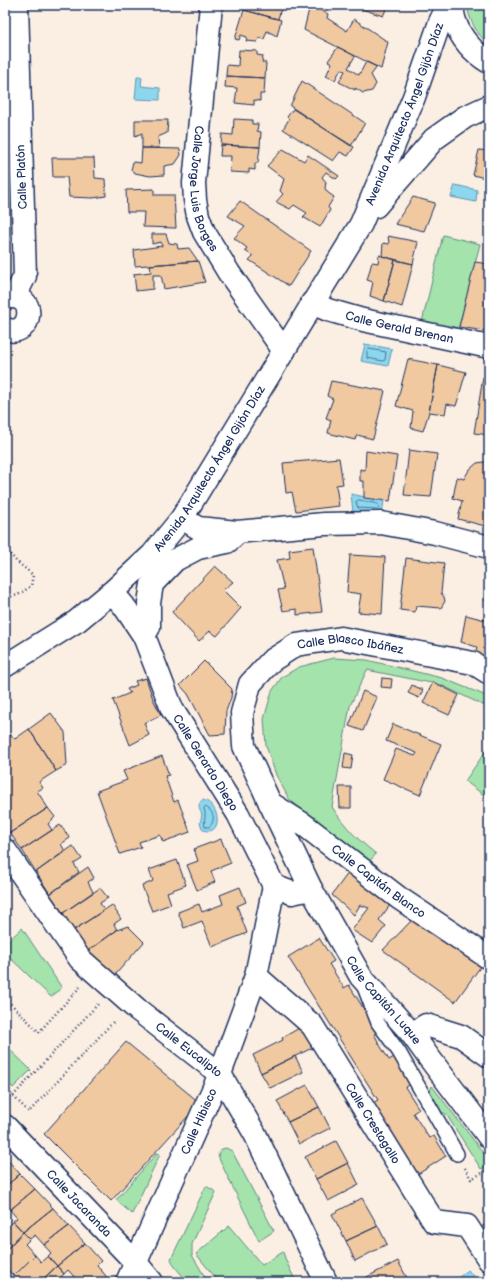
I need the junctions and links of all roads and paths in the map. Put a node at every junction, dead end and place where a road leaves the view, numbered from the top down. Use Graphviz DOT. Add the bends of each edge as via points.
graph roads {
  1 [pos="17,5"];
  2 [pos="211,5"];
  3 [pos="448,5"];
  4 [pos="452,5"];
  5 [pos="489,62"];
  6 [pos="489,106"];
  7 [pos="361,224"];
  8 [pos="8,297"];
  9 [pos="312,304"];
  10 [pos="5,329"];
  11 [pos="489,347"];
  12 [pos="284,352"];
  13 [pos="182,518"];
  14 [pos="237,532"];
  15 [pos="489,547"];
  16 [pos="5,548"];
  17 [pos="112,592"];
  18 [pos="5,598"];
  19 [pos="144,636"];
  20 [pos="5,666"];
  21 [pos="489,673"];
  22 [pos="270,803"];
  23 [pos="5,850"];
  24 [pos="274,886"];
  25 [pos="311,889"];
  26 [pos="489,958"];
  27 [pos="256,976"];
  28 [pos="361,977"];
  29 [pos="83,984"];
  30 [pos="5,998"];
  31 [pos="102,1000"];
  32 [pos="119,1016"];
  33 [pos="412,1034"];
  34 [pos="489,1056"];
  35 [pos="220,1074"];
  36 [pos="5,1088"];
  37 [pos="13,1096"];
  38 [pos="5,1126"];
  39 [pos="489,1136"];
  40 [pos="457,1154"];
  41 [pos="489,1176"];
  42 [pos="489,1260"];
  43 [pos="132,1273"];
  44 [pos="152,1282"];
  45 [pos="326,1282"];
  1 -- 8 [label="street, Calle Platón" via="25,276 18,290"];
  2 -- 12 [label="street, Calle Jorge Luis Borges" via="194,183 198,216 204,232"];
  3 -- 7 [label="street, Avenida Arquitecto Ángel Gijón Díaz" via="414,97"];
  4 -- 5 [label="street" via="455,20 464,39 479,56"];
  6 -- 7 [label="street, Avenida Arquitecto Ángel Gijón Díaz" via="464,117 434,139"];
  7 -- 9 [label="street, Avenida Arquitecto Ángel Gijón Díaz"];
  8 -- 10 [label="street, Calle Platón" via="21,299 26,303 29,314 25,325 15,330"];
  9 -- 11 [label="street, Calle Gerald Brenan" via="363,320"];
  9 -- 12 [label="street, Avenida Arquitecto Ángel Gijón Díaz"];
  12 -- 13 [label="street, Avenida Arquitecto Ángel Gijón Díaz"];
  13 -- 14 [label="street" via="198,528"];
  13 -- 17 [label="street, Avenida Arquitecto Ángel Gijón Díaz" via="152,555"];
  14 -- 15 [label="street" via="324,524 381,523"];
  14 -- 19 [label="street" via="227,542 198,548 175,560 152,584 149,627"];
  16 -- 18 [label="path" via="33,575 31,586 18,595"];
  17 -- 19 [label="street, Calle Gerardo Diego"];
  17 -- 20 [label="street, Avenida Arquitecto Ángel Gijón Díaz" via="77,621"];
  19 -- 24 [label="street, Calle Gerardo Diego" via="172,708 238,814"];
  21 -- 22 [label="street, Calle Blasco Ibáñez" via="473,663 341,638 296,646 271,661 250,684 242,714 244,746"];
  22 -- 25 [label="street, Calle Blasco Ibáñez"];
  22 -- 26 [label="street, Calle Capitán Blanco" via="303,824 399,898"];
  23 -- 35 [label="street, Calle Eucalipto" via="80,960 138,1010"];
  24 -- 25 [label="street" via="292,893"];
  24 -- 27 [label="street, Calle Hibisco"];
  25 -- 28 [label="street, Calle Capitán Luque"];
  27 -- 35 [label="street, Calle Hibisco"];
  27 -- 42 [label="street, Calle Crestagallo" via="312,1025 434,1222 467,1226"];
  28 -- 33 [label="street, Calle Capitán Luque"];
  28 -- 40 [label="lane" via="378,1023 399,1052"];
  29 -- 30 [label="path" via="38,1032"];
  31 -- 37 [label="path"];
  32 -- 37 [label="path" via="29,1112"];
  33 -- 34 [label="street" via="426,1025 461,1036"];
  33 -- 39 [label="street, Calle Capitán Luque"];
  35 -- 43 [label="street, Calle Hibisco"];
  35 -- 45 [label="street, Calle Eucalipto" via="255,1134"];
  36 -- 37 [label="path"];
  38 -- 43 [label="street, Calle Jacaranda"];
  40 -- 41 [label="path" via="471,1179 486,1171"];
  43 -- 44 [label="street, Calle Jacaranda"];
}
